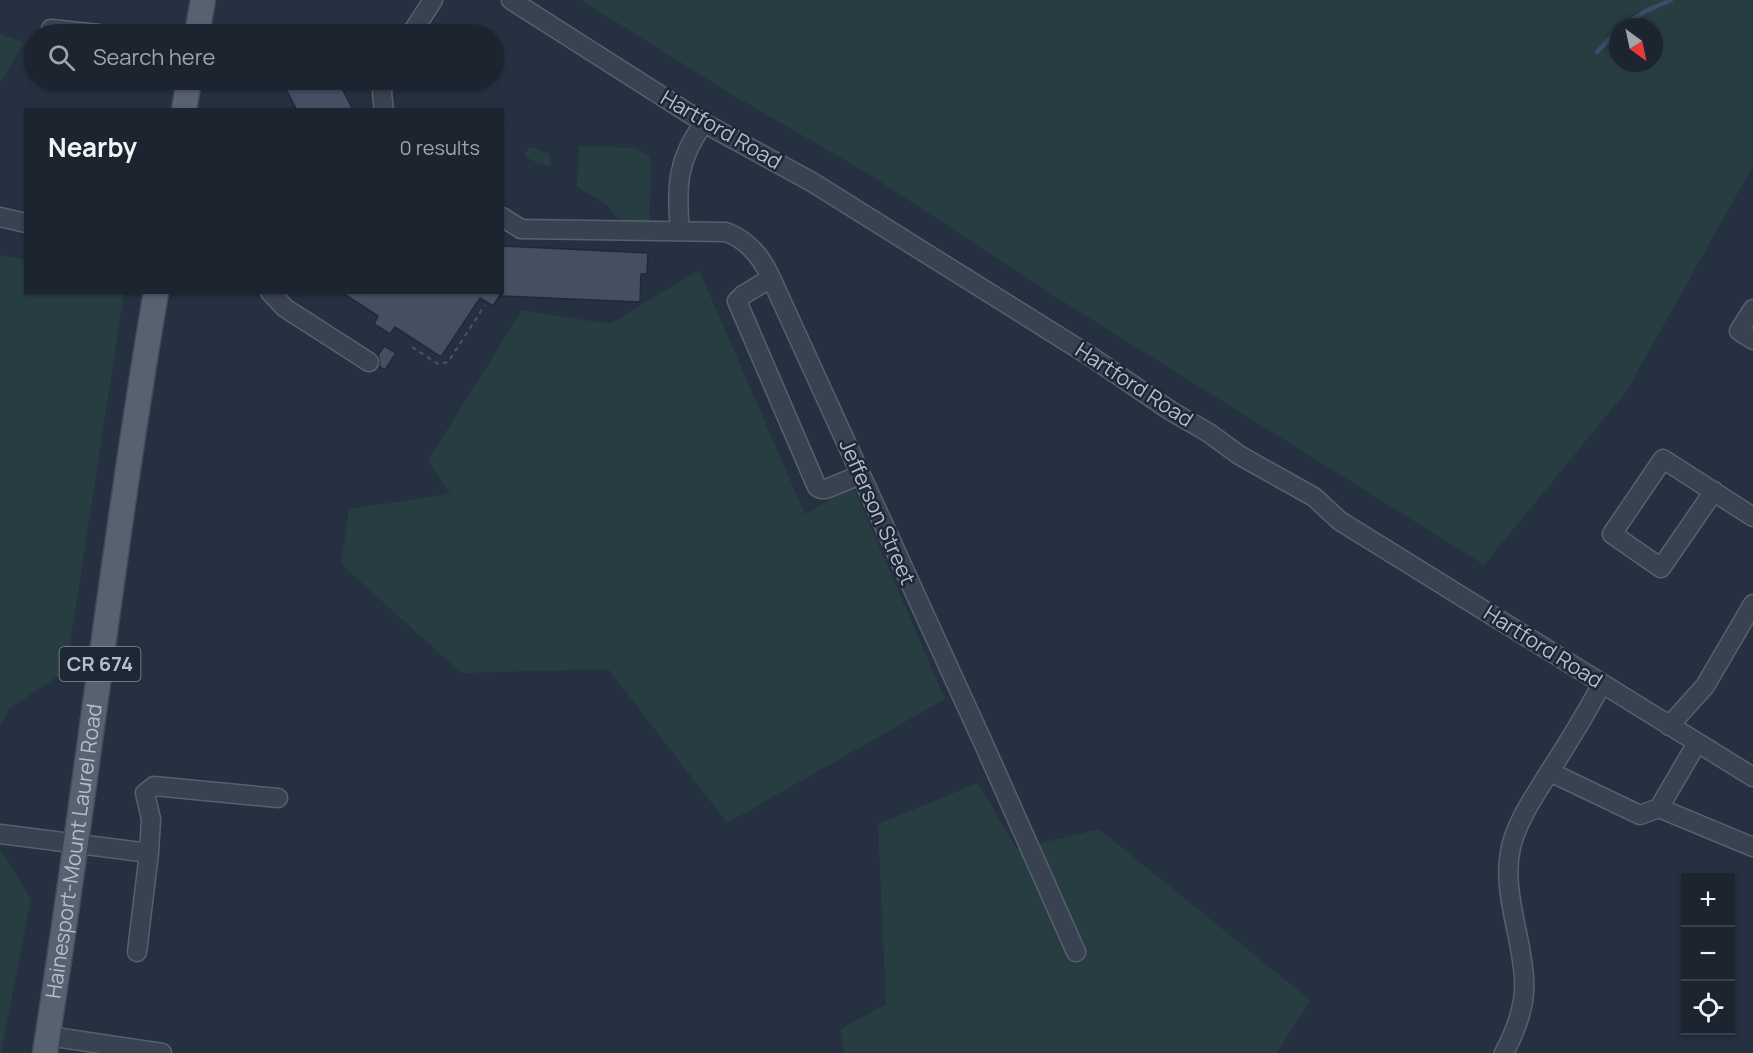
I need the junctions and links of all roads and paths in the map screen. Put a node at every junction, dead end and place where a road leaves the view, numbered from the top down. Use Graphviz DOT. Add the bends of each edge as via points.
graph roads {
  1 [pos="202,0"];
  2 [pos="433,0"];
  3 [pos="511,0"];
  4 [pos="198,24"];
  5 [pos="417,24"];
  6 [pos="187,90"];
  7 [pos="382,90"];
  8 [pos="184,108"];
  9 [pos="384,108"];
  10 [pos="704,123"];
  11 [pos="0,218"];
  12 [pos="504,218"];
  13 [pos="24,223"];
  14 [pos="680,231"];
  15 [pos="771,278"];
  16 [pos="156,294"];
  17 [pos="272,294"];
  18 [pos="485,305"];
  19 [pos="1753,309"];
  20 [pos="1753,340"];
  21 [pos="411,347"];
  22 [pos="369,362"];
  23 [pos="860,475"];
  24 [pos="1714,491"];
  25 [pos="1753,517"];
  26 [pos="1751,614"];
  27 [pos="1602,684"];
  28 [pos="1669,726"];
  29 [pos="1697,743"];
  30 [pos="1550,772"];
  31 [pos="1753,777"];
  32 [pos="278,798"];
  33 [pos="1659,808"];
  34 [pos="0,834"];
  35 [pos="76,844"];
  36 [pos="1753,847"];
  37 [pos="149,853"];
  38 [pos="137,952"];
  39 [pos="1076,952"];
  40 [pos="47,1044"];
  41 [pos="97,1048"];
  42 [pos="162,1053"];
  43 [pos="1504,1053"];
  1 -- 4 [label="main road"];
  2 -- 5 [label="street"];
  3 -- 10 [label="street, Hartford Road"];
  6 -- 8 [label="main road"];
  7 -- 9 [label="street"];
  10 -- 14 [label="street" via="689,146 680,172"];
  10 -- 27 [label="street, Hartford Road" via="812,182 986,290 1239,455 1314,497 1340,521"];
  11 -- 13 [label="street"];
  12 -- 14 [label="street, Jefferson Street" via="521,229"];
  14 -- 15 [label="street, Jefferson Street" via="726,232 736,236 759,256"];
  15 -- 23 [label="street, Jefferson Street"];
  15 -- 23 [label="street" via="737,302 817,487 826,489"];
  16 -- 35 [label="main road, Hainesport-Mount Laurel Road / CR 674" via="117,539"];
  17 -- 22 [label="street" via="285,308"];
  18 -- 21 [label="path" via="448,362 438,364"];
  19 -- 20 [label="street" via="1739,331"];
  23 -- 39 [label="street, Jefferson Street"];
  24 -- 24 [label="street" via="1662,459 1612,534 1661,568"];
  24 -- 25 [label="street"];
  26 -- 28 [label="street" via="1705,686"];
  27 -- 28 [label="street, Hartford Road"];
  27 -- 30 [label="street"];
  28 -- 29 [label="street, Hartford Road"];
  29 -- 31 [label="street, Hartford Road"];
  29 -- 33 [label="street"];
  30 -- 33 [label="street" via="1640,815"];
  30 -- 43 [label="street" via="1522,818 1508,864 1525,981 1519,1020"];
  32 -- 37 [label="street" via="154,786 145,793 151,819"];
  33 -- 36 [label="street"];
  34 -- 35 [label="street"];
  35 -- 37 [label="street"];
  35 -- 40 [label="main road, Hainesport-Mount Laurel Road / CR 674"];
  37 -- 38 [label="street"];
  40 -- 41 [label="street"];
  41 -- 42 [label="street"];
}
